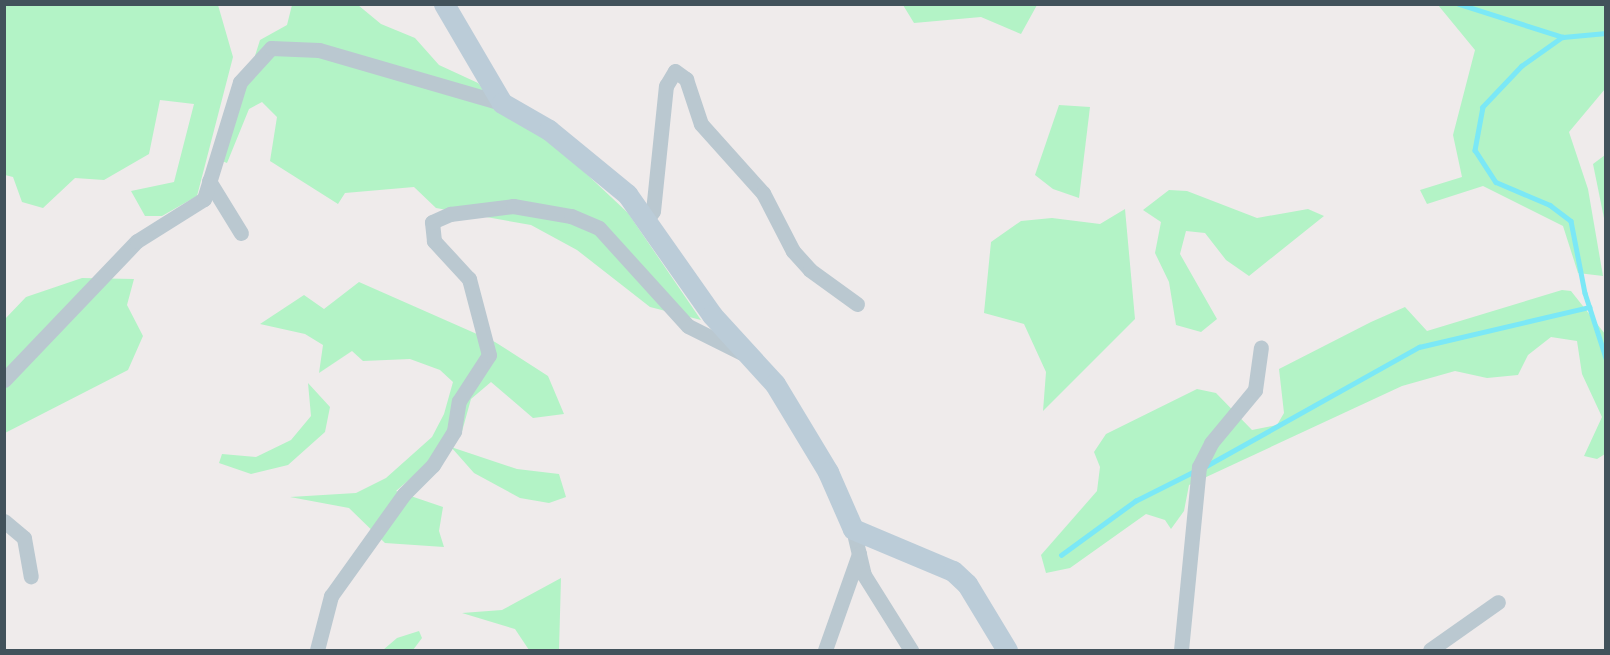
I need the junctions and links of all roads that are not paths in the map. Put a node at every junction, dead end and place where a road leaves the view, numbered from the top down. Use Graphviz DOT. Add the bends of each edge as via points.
graph roads {
  1 [pos="444,4"];
  2 [pos="502,103"];
  3 [pos="209,181"];
  4 [pos="645,221"];
  5 [pos="242,232"];
  6 [pos="857,304"];
  7 [pos="1261,347"];
  8 [pos="750,357"];
  9 [pos="4,380"];
  10 [pos="4,521"];
  11 [pos="853,530"];
  12 [pos="859,554"];
  13 [pos="32,576"];
  14 [pos="1498,602"];
  15 [pos="316,651"];
  16 [pos="825,651"];
  17 [pos="911,651"];
  18 [pos="1007,651"];
  19 [pos="1181,651"];
  20 [pos="1430,651"];
  1 -- 2 [label="street"];
  2 -- 3 [label="street" via="319,50 270,48 240,82"];
  2 -- 4 [label="street" via="549,130 610,179"];
  3 -- 5 [label="street"];
  3 -- 9 [label="street" via="204,199 137,241"];
  4 -- 6 [label="street" via="653,211 666,86 675,71 686,79 701,124 764,193 793,251 810,270"];
  4 -- 8 [label="street" via="712,315"];
  7 -- 19 [label="street" via="1255,390 1211,443 1199,467"];
  8 -- 11 [label="street" via="775,384 828,472"];
  8 -- 15 [label="street" via="688,326 599,228 572,216 513,206 458,212 432,222 434,241 469,279 489,355 459,401 454,431 433,465 404,494 331,596"];
  10 -- 13 [label="street" via="24,538"];
  11 -- 12 [label="street"];
  11 -- 18 [label="street" via="953,571 967,584"];
  12 -- 16 [label="street"];
  12 -- 17 [label="street" via="864,575"];
  14 -- 20 [label="street"];
}
